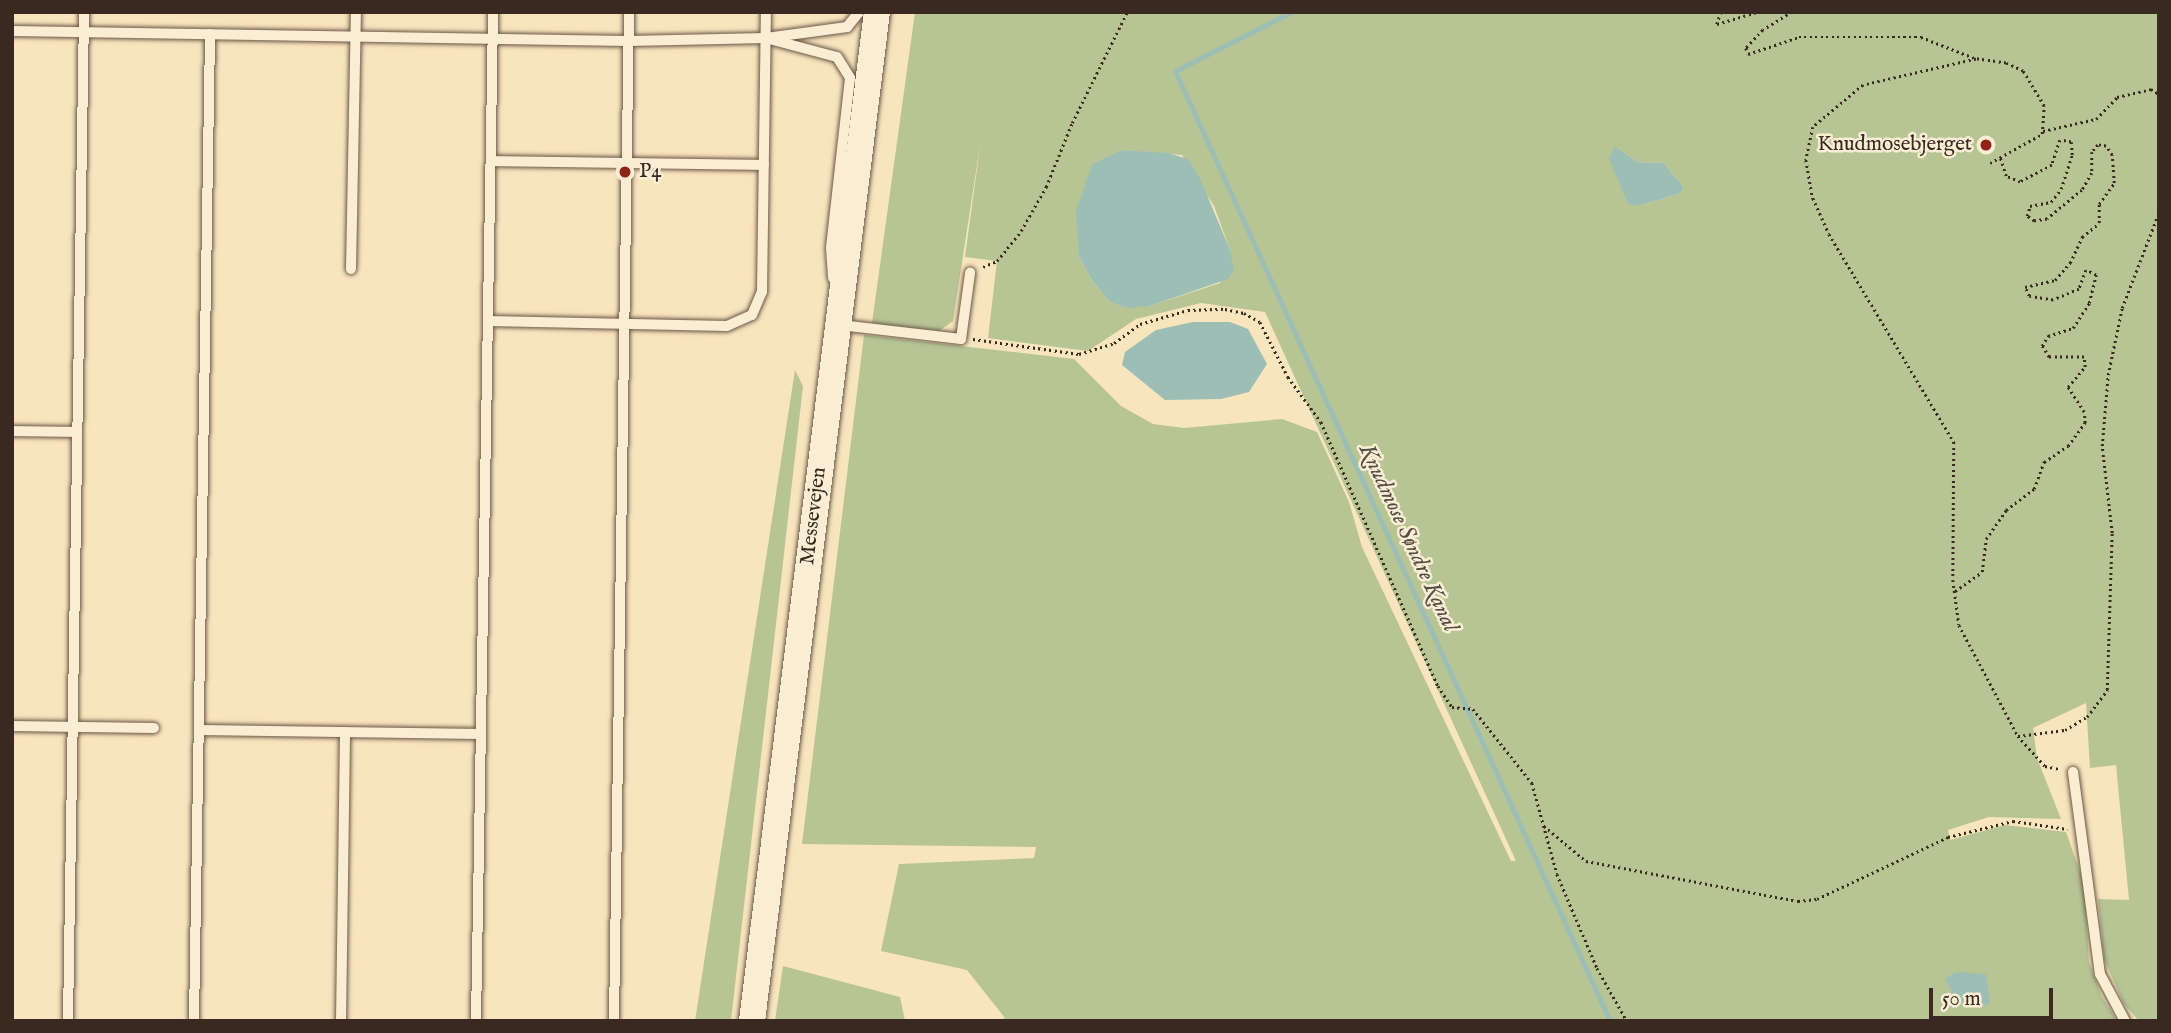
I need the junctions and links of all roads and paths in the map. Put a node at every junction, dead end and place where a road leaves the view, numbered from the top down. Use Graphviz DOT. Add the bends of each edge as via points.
graph roads {
  1 [pos="84,12"];
  2 [pos="356,12"];
  3 [pos="493,12"];
  4 [pos="629,12"];
  5 [pos="766,12"];
  6 [pos="859,12"];
  7 [pos="877,12"];
  8 [pos="1127,12"];
  9 [pos="1721,12"];
  10 [pos="1757,12"];
  11 [pos="1791,12"];
  12 [pos="12,31"];
  13 [pos="83,32"];
  14 [pos="210,34"];
  15 [pos="356,36"];
  16 [pos="493,38"];
  17 [pos="766,38"];
  18 [pos="629,41"];
  19 [pos="1976,59"];
  20 [pos="2159,94"];
  21 [pos="2043,131"];
  22 [pos="2000,158"];
  23 [pos="491,161"];
  24 [pos="627,163"];
  25 [pos="1990,163"];
  26 [pos="764,165"];
  27 [pos="2159,212"];
  28 [pos="351,269"];
  29 [pos="970,273"];
  30 [pos="488,321"];
  31 [pos="624,324"];
  32 [pos="836,324"];
  33 [pos="961,339"];
  34 [pos="12,431"];
  35 [pos="77,432"];
  36 [pos="1953,592"];
  37 [pos="12,726"];
  38 [pos="73,727"];
  39 [pos="154,728"];
  40 [pos="199,730"];
  41 [pos="345,732"];
  42 [pos="481,734"];
  43 [pos="2018,736"];
  44 [pos="2073,772"];
  45 [pos="1544,826"];
  46 [pos="2078,831"];
  47 [pos="68,1021"];
  48 [pos="194,1021"];
  49 [pos="341,1021"];
  50 [pos="476,1021"];
  51 [pos="614,1021"];
  52 [pos="752,1021"];
  53 [pos="1627,1021"];
  54 [pos="2125,1021"];
  1 -- 13 [label="lane"];
  2 -- 15 [label="lane"];
  3 -- 16 [label="lane"];
  4 -- 18 [label="lane"];
  5 -- 17 [label="lane"];
  6 -- 17 [label="lane" via="847,27"];
  7 -- 32 [label="main road, Messevejen"];
  8 -- 29 [label="path" via="1021,232 997,261"];
  9 -- 10 [label="path" via="1717,24"];
  11 -- 19 [label="path" via="1763,30 1746,48 1748,54 1799,37 1921,37"];
  12 -- 13 [label="lane"];
  13 -- 14 [label="lane"];
  13 -- 35 [label="lane"];
  14 -- 15 [label="lane"];
  14 -- 40 [label="lane"];
  15 -- 16 [label="lane"];
  15 -- 28 [label="lane"];
  16 -- 18 [label="lane"];
  16 -- 23 [label="lane"];
  17 -- 18 [label="lane"];
  17 -- 26 [label="lane"];
  17 -- 32 [label="lane" via="837,57 850,78 831,248"];
  18 -- 24 [label="lane"];
  19 -- 21 [label="path" via="2006,63 2023,71 2044,106"];
  19 -- 36 [label="path" via="1863,85 1813,127 1806,160 1813,198 1829,234 1954,442"];
  20 -- 21 [label="path" via="2151,89 2117,97 2096,119"];
  21 -- 22 [label="path" via="2029,144"];
  22 -- 25 [label="path"];
  22 -- 36 [label="path" via="2006,176 2020,182 2053,164 2060,140 2071,142 2061,189 2051,202 2030,206 2027,216 2034,221 2046,219 2082,190 2092,173 2094,147 2106,146 2111,152 2114,183 2099,204 2099,223 2082,237 2070,263 2055,280 2025,287 2029,296 2053,300 2079,289 2086,270 2096,275 2089,303 2073,328 2048,336 2042,346 2049,357 2084,357 2085,367 2068,387 2084,412 2085,423 2068,446 2044,462 2034,489 2006,510 1986,539 1982,572"];
  23 -- 24 [label="lane"];
  23 -- 30 [label="lane"];
  24 -- 26 [label="lane"];
  24 -- 31 [label="lane"];
  26 -- 31 [label="lane" via="762,292 752,315 727,326"];
  27 -- 43 [label="path" via="2122,308 2108,375 2102,446 2112,533 2107,690 2087,717 2065,730"];
  29 -- 33 [label="lane"];
  30 -- 31 [label="lane"];
  30 -- 42 [label="lane"];
  31 -- 51 [label="lane"];
  32 -- 33 [label="lane"];
  32 -- 52 [label="main road, Messevejen"];
  33 -- 45 [label="path" via="1079,354 1114,343 1140,324 1188,310 1244,313 1260,322 1289,377 1321,422 1438,686 1452,707 1473,709 1532,783"];
  34 -- 35 [label="lane"];
  35 -- 38 [label="lane"];
  36 -- 43 [label="path" via="1959,625"];
  37 -- 38 [label="lane"];
  38 -- 39 [label="lane"];
  38 -- 47 [label="lane"];
  40 -- 41 [label="lane"];
  40 -- 48 [label="lane"];
  41 -- 42 [label="lane"];
  41 -- 49 [label="lane"];
  42 -- 50 [label="lane"];
  43 -- 44 [label="path" via="2045,766"];
  44 -- 46 [label="lane"];
  45 -- 46 [label="path" via="1586,861 1798,901 1817,899 1948,837 2032,821"];
  45 -- 53 [label="path" via="1557,874 1586,943"];
  46 -- 54 [label="lane" via="2100,974"];
}
